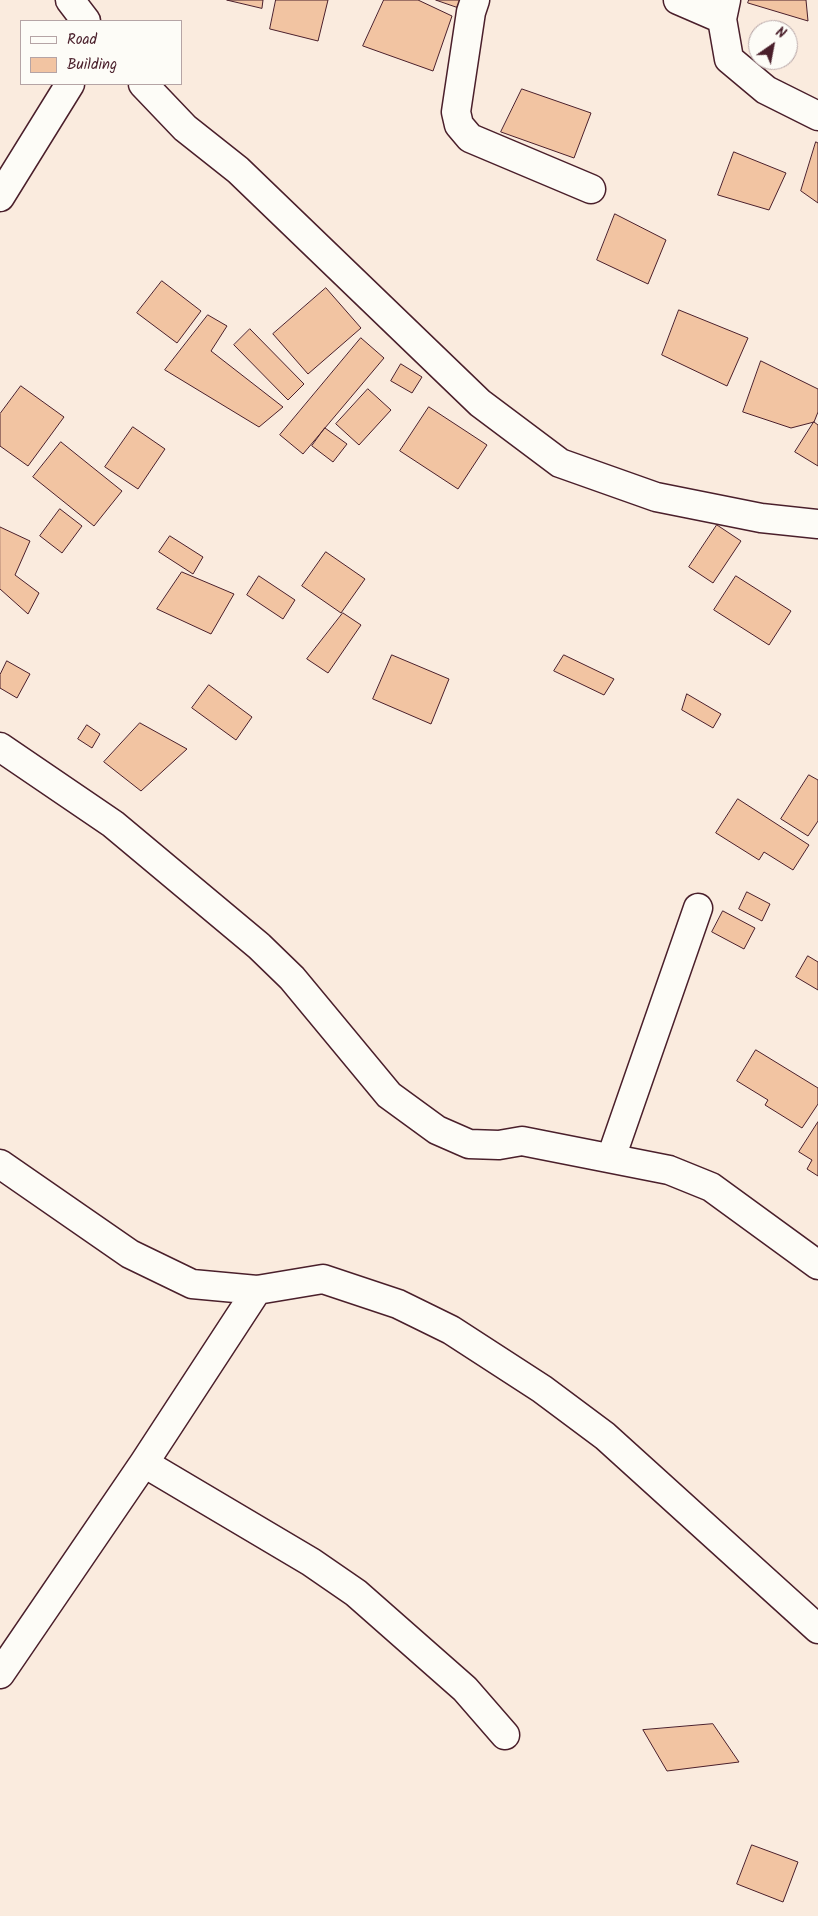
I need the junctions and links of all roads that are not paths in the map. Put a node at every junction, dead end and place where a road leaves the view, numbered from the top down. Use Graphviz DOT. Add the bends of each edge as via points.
graph roads {
  1 [pos="70,0"];
  2 [pos="475,0"];
  3 [pos="678,0"];
  4 [pos="724,9"];
  5 [pos="85,20"];
  6 [pos="69,85"];
  7 [pos="144,85"];
  8 [pos="818,116"];
  9 [pos="591,189"];
  10 [pos="0,197"];
  11 [pos="818,524"];
  12 [pos="0,747"];
  13 [pos="698,908"];
  14 [pos="611,1158"];
  15 [pos="0,1164"];
  16 [pos="818,1265"];
  17 [pos="257,1290"];
  18 [pos="144,1463"];
  19 [pos="818,1629"];
  20 [pos="0,1674"];
  21 [pos="505,1735"];
  1 -- 5 [label="street"];
  2 -- 9 [label="street" via="456,112 459,125 470,138"];
  3 -- 4 [label="street"];
  4 -- 8 [label="street" via="729,59 766,90"];
  6 -- 10 [label="street"];
  7 -- 11 [label="street" via="185,128 238,170 480,403 560,463 656,497 761,518"];
  12 -- 14 [label="street" via="113,824 259,946 292,978 389,1095 437,1130 468,1144 499,1145 522,1141"];
  13 -- 14 [label="street"];
  14 -- 16 [label="street" via="669,1170 711,1187"];
  15 -- 17 [label="street" via="138,1258 192,1284"];
  17 -- 18 [label="street"];
  17 -- 19 [label="street" via="323,1279 398,1304 451,1330 542,1389 605,1436"];
  18 -- 20 [label="street"];
  18 -- 21 [label="street" via="311,1562 356,1593 465,1689"];
}
